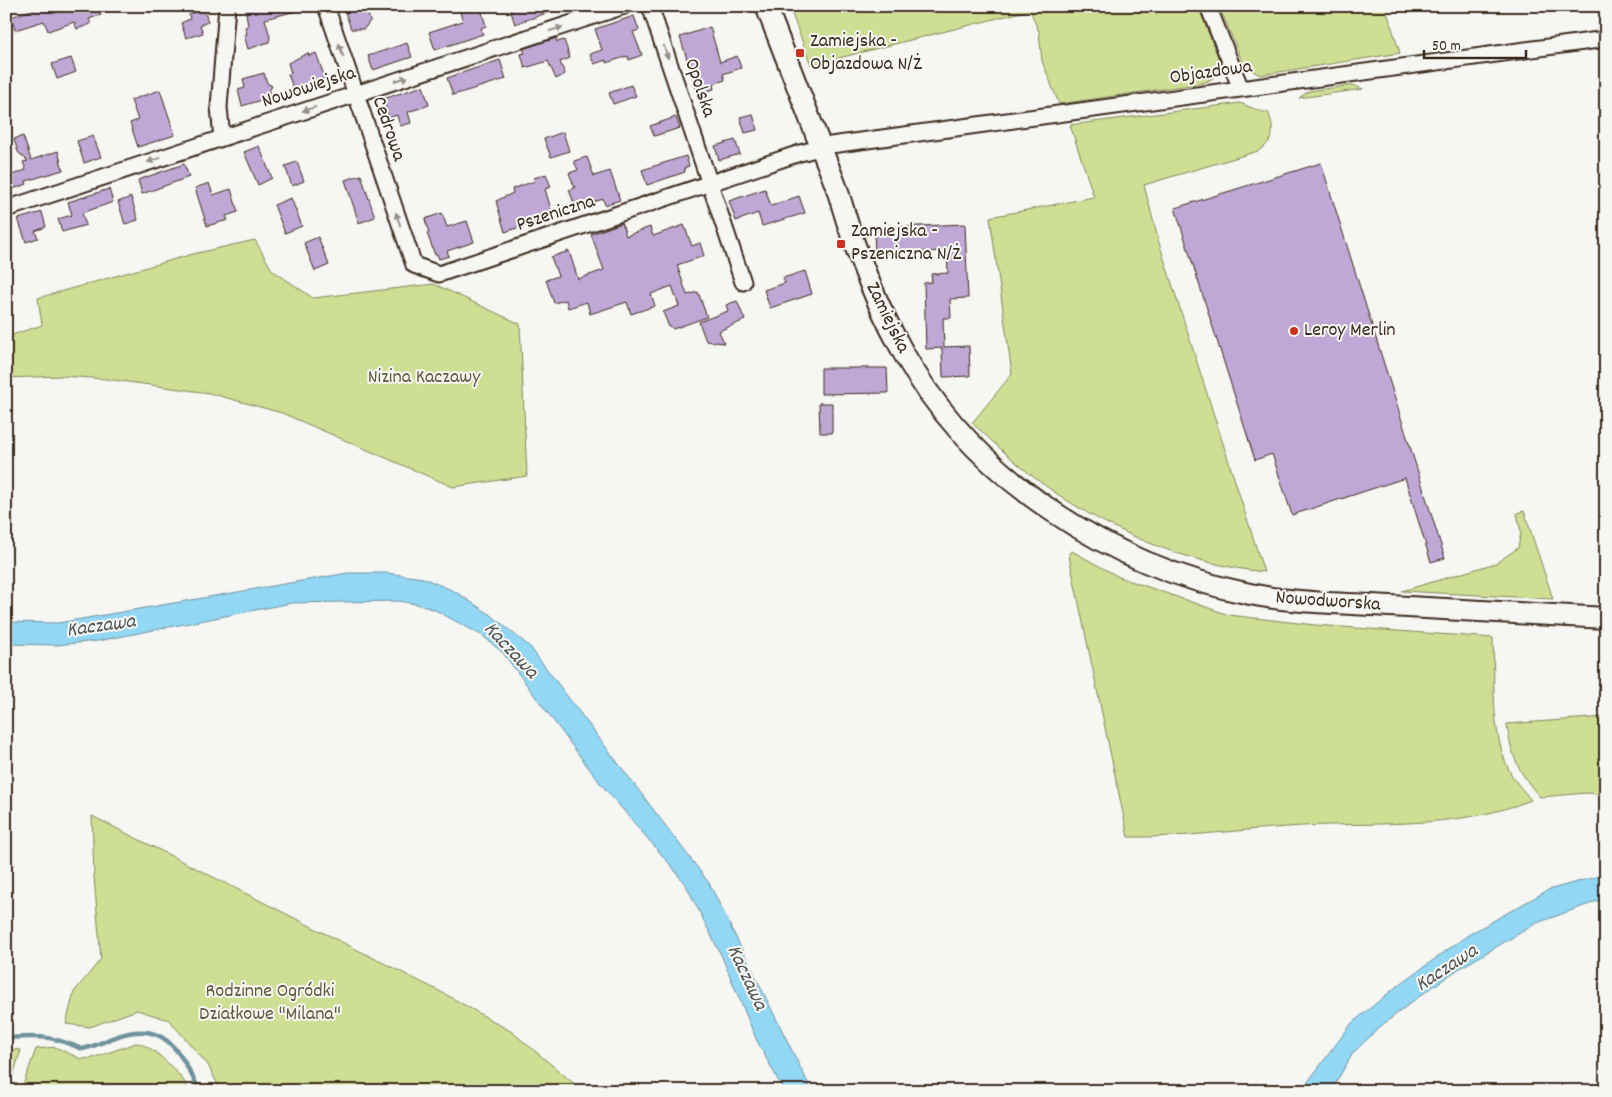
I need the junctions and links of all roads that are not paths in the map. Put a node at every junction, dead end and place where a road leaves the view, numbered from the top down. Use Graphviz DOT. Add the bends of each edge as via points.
graph roads {
  1 [pos="227,6"];
  2 [pos="326,6"];
  3 [pos="624,6"];
  4 [pos="650,6"];
  5 [pos="766,6"];
  6 [pos="1208,6"];
  7 [pos="1606,39"];
  8 [pos="1241,89"];
  9 [pos="355,94"];
  10 [pos="222,138"];
  11 [pos="821,148"];
  12 [pos="711,184"];
  13 [pos="6,209"];
  14 [pos="414,265"];
  15 [pos="743,282"];
  16 [pos="1066,521"];
  17 [pos="1606,618"];
  1 -- 10 [label="street" via="218,107"];
  9 -- 2 [label="street, Cedrowa, one-way"];
  9 -- 3 [label="street, Nowowiejska, one-way"];
  4 -- 12 [label="street, Opolska, one-way"];
  5 -- 11 [label="street, Zamiejska"];
  6 -- 8 [label="street"];
  7 -- 8 [label="street, Objazdowa"];
  8 -- 11 [label="street, Objazdowa"];
  9 -- 10 [label="street, Nowowiejska, one-way"];
  14 -- 9 [label="street, Cedrowa, one-way"];
  10 -- 13 [label="street, Nowowiejska, one-way"];
  11 -- 12 [label="street, Pszeniczna"];
  11 -- 16 [label="street, Zamiejska" via="876,298 905,356 926,389 965,436 1001,472"];
  12 -- 14 [label="street, Pszeniczna" via="439,274"];
  12 -- 15 [label="street"];
  16 -- 17 [label="street, Nowodworska" via="1096,539 1162,568 1250,594 1354,604"];
}
